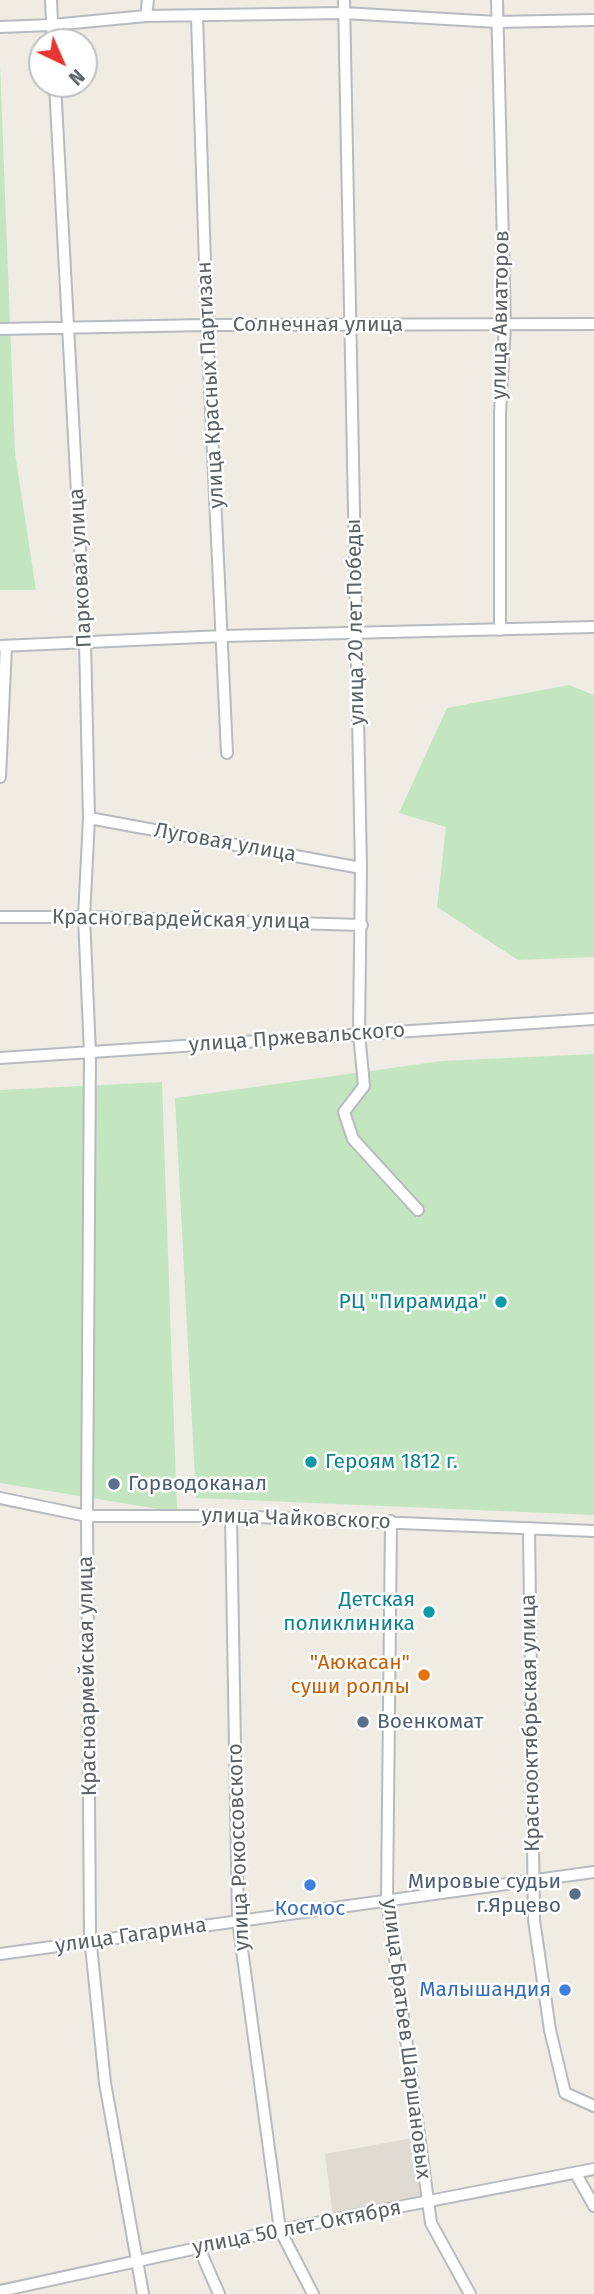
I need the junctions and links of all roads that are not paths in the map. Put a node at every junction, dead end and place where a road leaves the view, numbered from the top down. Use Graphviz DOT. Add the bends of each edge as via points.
graph roads {
  1 [pos="51,0"];
  2 [pos="148,0"];
  3 [pos="344,0"];
  4 [pos="497,0"];
  5 [pos="344,13"];
  6 [pos="146,16"];
  7 [pos="197,17"];
  8 [pos="594,20"];
  9 [pos="498,22"];
  10 [pos="52,25"];
  11 [pos="0,27"];
  12 [pos="52,28"];
  13 [pos="56,98"];
  14 [pos="349,324"];
  15 [pos="594,324"];
  16 [pos="207,325"];
  17 [pos="505,325"];
  18 [pos="0,329"];
  19 [pos="69,329"];
  20 [pos="594,627"];
  21 [pos="500,630"];
  22 [pos="357,634"];
  23 [pos="223,636"];
  24 [pos="85,642"];
  25 [pos="3,646"];
  26 [pos="227,753"];
  27 [pos="0,777"];
  28 [pos="89,818"];
  29 [pos="361,868"];
  30 [pos="0,917"];
  31 [pos="84,917"];
  32 [pos="362,925"];
  33 [pos="594,1019"];
  34 [pos="359,1033"];
  35 [pos="90,1053"];
  36 [pos="0,1058"];
  37 [pos="418,1210"];
  38 [pos="0,1498"];
  39 [pos="87,1516"];
  40 [pos="231,1516"];
  41 [pos="391,1521"];
  42 [pos="529,1528"];
  43 [pos="594,1531"];
  44 [pos="594,1872"];
  45 [pos="533,1880"];
  46 [pos="387,1899"];
  47 [pos="238,1920"];
  48 [pos="91,1942"];
  49 [pos="0,1954"];
  50 [pos="594,2106"];
  51 [pos="594,2169"];
  52 [pos="576,2174"];
  53 [pos="427,2202"];
  54 [pos="594,2206"];
  55 [pos="280,2230"];
  56 [pos="199,2248"];
  57 [pos="136,2261"];
  58 [pos="0,2291"];
  59 [pos="143,2294"];
  60 [pos="219,2294"];
  61 [pos="313,2294"];
  62 [pos="470,2294"];
  1 -- 10 [label="street"];
  2 -- 6 [label="street"];
  3 -- 5 [label="street, улица 20 лет Победы"];
  4 -- 9 [label="street, улица Авиаторов"];
  5 -- 7 [label="street"];
  5 -- 9 [label="street"];
  5 -- 14 [label="street, улица 20 лет Победы"];
  6 -- 7 [label="street"];
  6 -- 10 [label="street"];
  7 -- 16 [label="street, улица Красных Партизан"];
  8 -- 9 [label="street"];
  9 -- 17 [label="street, улица Авиаторов"];
  10 -- 11 [label="street"];
  10 -- 12 [label="street"];
  13 -- 19 [label="street, Парковая улица"];
  14 -- 16 [label="street, Солнечная улица"];
  14 -- 17 [label="street, Солнечная улица"];
  14 -- 22 [label="street, улица 20 лет Победы"];
  15 -- 17 [label="street, Солнечная улица"];
  16 -- 19 [label="street, Солнечная улица"];
  16 -- 23 [label="street, улица Красных Партизан"];
  17 -- 21 [label="street, улица Авиаторов" via="500,412"];
  18 -- 19 [label="street, Солнечная улица"];
  19 -- 24 [label="street, Парковая улица"];
  20 -- 21 [label="street"];
  21 -- 22 [label="street"];
  22 -- 23 [label="street"];
  22 -- 29 [label="street, улица 20 лет Победы"];
  23 -- 24 [label="street"];
  23 -- 26 [label="street, улица Красных Партизан"];
  24 -- 25 [label="street"];
  24 -- 28 [label="street, Парковая улица"];
  25 -- 27 [label="street"];
  28 -- 29 [label="street, Луговая улица"];
  28 -- 31 [label="street, Парковая улица"];
  29 -- 32 [label="street, улица 20 лет Победы"];
  30 -- 31 [label="street, Красногвардейская улица"];
  31 -- 32 [label="street, Красногвардейская улица"];
  31 -- 35 [label="street, Парковая улица"];
  32 -- 34 [label="street, улица 20 лет Победы"];
  33 -- 34 [label="street, улица Пржевальского"];
  34 -- 35 [label="street, улица Пржевальского"];
  34 -- 37 [label="street, улица 20 лет Победы" via="363,1086 344,1112 353,1139"];
  35 -- 36 [label="street, улица Пржевальского"];
  35 -- 39 [label="street, Красноармейская улица"];
  38 -- 39 [label="street, улица Чайковского"];
  39 -- 40 [label="street, улица Чайковского"];
  39 -- 48 [label="street, Красноармейская улица"];
  40 -- 41 [label="street, улица Чайковского"];
  40 -- 47 [label="street, улица Рокоссовского"];
  41 -- 42 [label="street, улица Чайковского"];
  41 -- 46 [label="street, улица Братьев Шаршановых"];
  42 -- 43 [label="street, улица Чайковского"];
  42 -- 45 [label="street, Краснооктябрьская улица"];
  44 -- 45 [label="street, улица Гагарина"];
  45 -- 46 [label="street, улица Гагарина"];
  45 -- 50 [label="street, Краснооктябрьская улица" via="534,1920 550,2029 565,2092"];
  46 -- 47 [label="street, улица Гагарина"];
  46 -- 53 [label="street, улица Братьев Шаршановых"];
  47 -- 48 [label="street, улица Гагарина"];
  47 -- 55 [label="street, улица Рокоссовского"];
  48 -- 49 [label="street, улица Гагарина"];
  48 -- 57 [label="street, Красноармейская улица" via="105,2083"];
  51 -- 52 [label="street, улица 50 лет Октября"];
  52 -- 53 [label="street, улица 50 лет Октября"];
  52 -- 54 [label="street"];
  53 -- 55 [label="street, улица 50 лет Октября"];
  53 -- 62 [label="street, улица Братьев Шаршановых" via="431,2223"];
  55 -- 56 [label="street, улица 50 лет Октября"];
  55 -- 61 [label="street, улица Рокоссовского"];
  56 -- 57 [label="street, улица 50 лет Октября"];
  56 -- 60 [label="street"];
  57 -- 58 [label="street, улица 50 лет Октября"];
  57 -- 59 [label="street, Красноармейская улица"];
}
